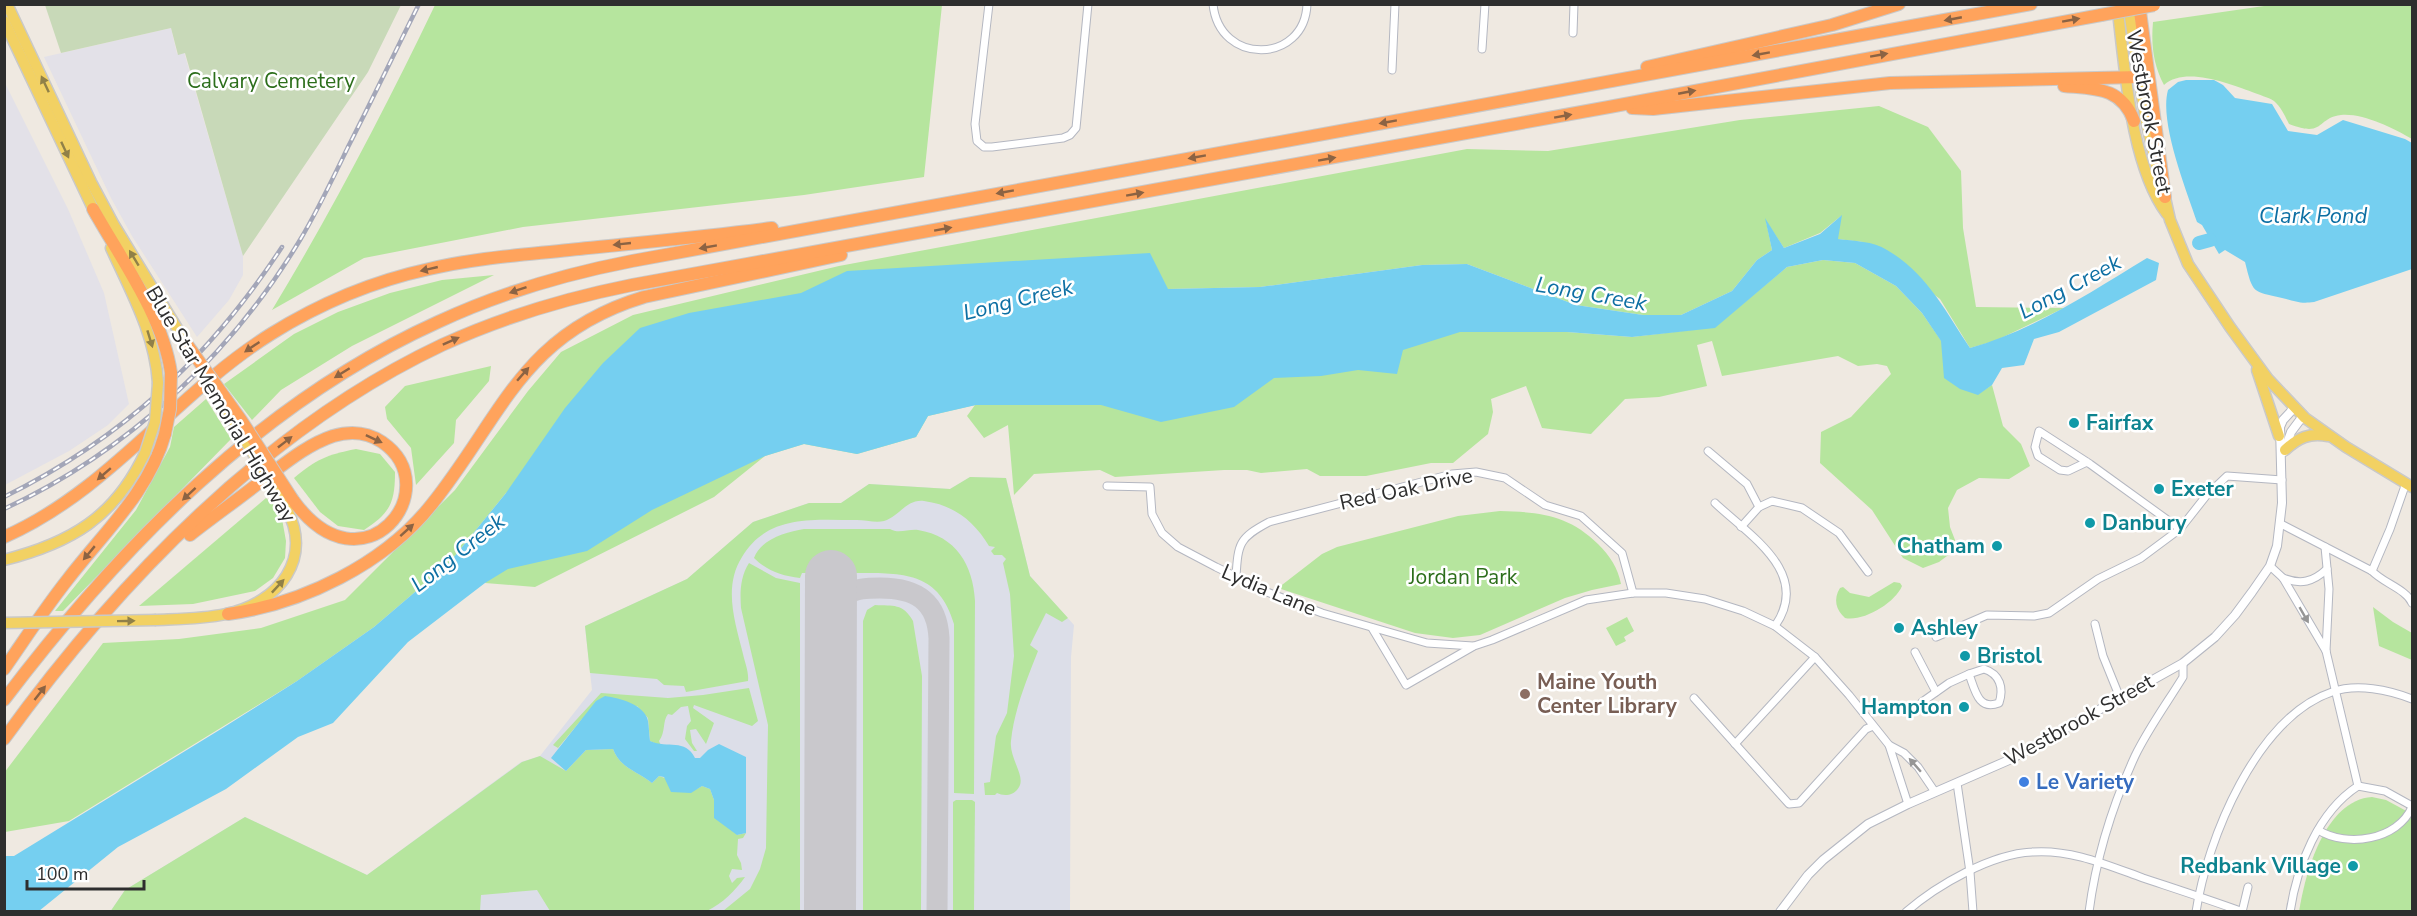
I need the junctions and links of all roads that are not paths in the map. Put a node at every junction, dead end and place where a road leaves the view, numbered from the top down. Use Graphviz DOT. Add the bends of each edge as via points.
graph roads {
  1 [pos="7,4"];
  2 [pos="988,4"];
  3 [pos="1088,4"];
  4 [pos="1213,4"];
  5 [pos="1307,4"];
  6 [pos="1395,4"];
  7 [pos="1485,4"];
  8 [pos="1574,4"];
  9 [pos="1899,4"];
  10 [pos="2031,4"];
  11 [pos="2117,4"];
  12 [pos="2128,4"];
  13 [pos="2139,4"];
  14 [pos="2156,5"];
  15 [pos="4,21"];
  16 [pos="1573,33"];
  17 [pos="1482,49"];
  18 [pos="1392,70"];
  19 [pos="2140,77"];
  20 [pos="2127,78"];
  21 [pos="1976,80"];
  22 [pos="1609,107"];
  23 [pos="1446,111"];
  24 [pos="2134,121"];
  25 [pos="2165,197"];
  26 [pos="931,206"];
  27 [pos="93,209"];
  28 [pos="2170,219"];
  29 [pos="886,240"];
  30 [pos="186,344"];
  31 [pos="2254,361"];
  32 [pos="2294,408"];
  33 [pos="2303,416"];
  34 [pos="2279,436"];
  35 [pos="2329,436"];
  36 [pos="1708,451"];
  37 [pos="2284,453"];
  38 [pos="2087,462"];
  39 [pos="2282,480"];
  40 [pos="2409,485"];
  41 [pos="1107,486"];
  42 [pos="289,503"];
  43 [pos="1715,503"];
  44 [pos="1760,507"];
  45 [pos="2281,524"];
  46 [pos="1741,527"];
  47 [pos="2180,529"];
  48 [pos="4,537"];
  49 [pos="2325,547"];
  50 [pos="4,560"];
  51 [pos="149,566"];
  52 [pos="2270,566"];
  53 [pos="2327,569"];
  54 [pos="2372,571"];
  55 [pos="1868,572"];
  56 [pos="1236,577"];
  57 [pos="2283,578"];
  58 [pos="1634,593"];
  59 [pos="2412,603"];
  60 [pos="228,614"];
  61 [pos="4,623"];
  62 [pos="2095,624"];
  63 [pos="1775,626"];
  64 [pos="1372,628"];
  65 [pos="1936,637"];
  66 [pos="1474,646"];
  67 [pos="2326,651"];
  68 [pos="1915,652"];
  69 [pos="1815,657"];
  70 [pos="2183,663"];
  71 [pos="4,669"];
  72 [pos="1969,674"];
  73 [pos="2335,691"];
  74 [pos="1936,692"];
  75 [pos="1694,698"];
  76 [pos="2120,698"];
  77 [pos="2412,699"];
  78 [pos="4,700"];
  79 [pos="1922,702"];
  80 [pos="1873,726"];
  81 [pos="4,739"];
  82 [pos="1735,744"];
  83 [pos="1889,745"];
  84 [pos="1957,783"];
  85 [pos="2358,786"];
  86 [pos="1935,792"];
  87 [pos="1908,804"];
  88 [pos="2412,807"];
  89 [pos="2319,830"];
  90 [pos="2098,861"];
  91 [pos="1970,872"];
  92 [pos="2248,887"];
  93 [pos="2198,896"];
  94 [pos="2242,911"];
  95 [pos="1780,912"];
  96 [pos="1905,912"];
  97 [pos="1973,912"];
  98 [pos="2089,912"];
  99 [pos="2196,912"];
  100 [pos="2290,912"];
  30 -- 1 [label="main road, Blue Star Memorial Highway, one-way" via="96,191"];
  2 -- 3 [label="street" via="975,124 977,141 984,147 1044,141 1070,135 1076,128"];
  4 -- 5 [label="street" via="1218,25 1227,38 1246,48 1268,50 1295,35 1305,19"];
  6 -- 18 [label="street"];
  7 -- 17 [label="street"];
  8 -- 16 [label="street"];
  9 -- 23 [label="highway" via="1806,31"];
  10 -- 23 [label="highway, one-way"];
  11 -- 20 [label="main road, Westbrook Street"];
  12 -- 19 [label="main road, Westbrook Street"];
  13 -- 25 [label="highway"];
  22 -- 14 [label="highway, one-way, bridge"];
  15 -- 27 [label="main road, Blue Star Memorial Highway, one-way"];
  19 -- 20 [label="highway"];
  19 -- 25 [label="main road, Westbrook Street" via="2151,146"];
  20 -- 21 [label="highway"];
  20 -- 24 [label="main road, Westbrook Street"];
  21 -- 22 [label="highway" via="1890,83 1653,109"];
  21 -- 24 [label="highway" via="2107,92 2125,104"];
  29 -- 22 [label="highway, one-way"];
  23 -- 26 [label="highway, one-way"];
  24 -- 28 [label="main road, Westbrook Street" via="2150,183"];
  25 -- 28 [label="main road, Westbrook Street"];
  26 -- 48 [label="highway, one-way" via="470,262 430,268 380,283 313,311 247,350 87,488"];
  26 -- 78 [label="highway, one-way" via="575,273 489,300 386,347 312,392 267,426 161,519 101,581"];
  27 -- 50 [label="main road, Blue Star Memorial Highway, one-way, bridge" via="152,345 158,383 155,422 135,475 119,497 91,523 54,545"];
  27 -- 71 [label="highway, one-way, bridge" via="157,323 171,373 170,409 157,458 137,494 69,578"];
  28 -- 31 [label="main road, Westbrook Street" via="2195,276"];
  51 -- 29 [label="highway, one-way" via="231,487 297,432 368,385 442,345 513,317 604,290"];
  60 -- 29 [label="highway, one-way" via="310,591 395,541 432,505 525,371 584,322 644,297 834,257"];
  30 -- 42 [label="highway, bridge" via="241,420"];
  31 -- 32 [label="main road"];
  31 -- 34 [label="main road"];
  32 -- 33 [label="main road"];
  32 -- 34 [label="street" via="2281,424"];
  33 -- 35 [label="main road"];
  33 -- 37 [label="street, Westbrook Street" via="2290,432"];
  34 -- 37 [label="street, Westbrook Street"];
  35 -- 37 [label="main road" via="2296,439"];
  35 -- 40 [label="main road"];
  36 -- 44 [label="street" via="1747,484"];
  37 -- 39 [label="street, Westbrook Street"];
  38 -- 38 [label="street" via="2078,456 2039,431 2035,447 2038,456 2053,466 2068,471"];
  38 -- 47 [label="street"];
  39 -- 45 [label="street, Westbrook Street"];
  39 -- 47 [label="street" via="2227,476"];
  40 -- 54 [label="street"];
  41 -- 56 [label="street, Lydia Lane" via="1150,487 1152,514 1162,533 1178,547"];
  51 -- 42 [label="highway, one-way" via="294,457 335,436 352,433 376,439 394,454 404,474 405,496 400,511 387,527 368,537 348,539 326,532"];
  60 -- 42 [label="main road, Blue Star Memorial Highway, one-way" via="271,594 289,573 297,542"];
  43 -- 46 [label="street"];
  44 -- 46 [label="street"];
  44 -- 55 [label="street" via="1772,501 1812,513 1839,533"];
  45 -- 49 [label="street"];
  45 -- 52 [label="street, Westbrook Street"];
  46 -- 63 [label="street" via="1773,556 1782,572 1787,602"];
  47 -- 65 [label="street" via="2141,558 2098,579 2049,613 1987,615"];
  49 -- 53 [label="street"];
  49 -- 54 [label="street"];
  81 -- 51 [label="highway, one-way" via="67,658"];
  52 -- 57 [label="street"];
  52 -- 70 [label="street, Westbrook Street" via="2235,615"];
  53 -- 57 [label="street" via="2306,582"];
  53 -- 67 [label="street"];
  54 -- 59 [label="street"];
  56 -- 58 [label="street, Red Oak Drive" via="1244,538 1269,522 1452,474 1476,472 1505,478 1545,505 1581,516 1622,553"];
  56 -- 64 [label="street, Lydia Lane" via="1278,596"];
  57 -- 67 [label="street, one-way"];
  58 -- 63 [label="street" via="1705,599"];
  58 -- 66 [label="street" via="1586,600"];
  61 -- 60 [label="main road, Blue Star Memorial Highway, one-way, bridge" via="156,620"];
  62 -- 76 [label="street"];
  63 -- 69 [label="street"];
  64 -- 66 [label="street, Lydia Lane" via="1427,643"];
  64 -- 66 [label="street" via="1406,685"];
  67 -- 73 [label="street"];
  68 -- 74 [label="street"];
  69 -- 80 [label="street"];
  69 -- 82 [label="street"];
  70 -- 76 [label="street, Westbrook Street"];
  70 -- 90 [label="street" via="2183,677 2136,754"];
  72 -- 72 [label="street" via="1984,669 1992,671 2001,684 1999,703 1983,704"];
  72 -- 74 [label="street"];
  73 -- 77 [label="street" via="2371,689"];
  73 -- 85 [label="street"];
  73 -- 93 [label="street" via="2311,702 2278,727 2267,741 2234,796"];
  74 -- 79 [label="street"];
  75 -- 82 [label="street"];
  76 -- 84 [label="street, Westbrook Street" via="2009,760"];
  80 -- 82 [label="street" via="1799,803 1790,804"];
  80 -- 83 [label="street"];
  86 -- 83 [label="street, one-way" via="1918,767"];
  83 -- 87 [label="street"];
  84 -- 86 [label="street, Westbrook Street"];
  84 -- 91 [label="street"];
  85 -- 88 [label="street" via="2385,791"];
  85 -- 89 [label="street" via="2339,801"];
  86 -- 87 [label="street, Westbrook Street"];
  87 -- 95 [label="street, Westbrook Street" via="1848,839 1808,874"];
  88 -- 89 [label="street" via="2401,825 2374,836 2333,838"];
  89 -- 100 [label="street" via="2299,871"];
  90 -- 91 [label="street" via="2031,852 2002,857"];
  90 -- 93 [label="street"];
  90 -- 98 [label="street"];
  91 -- 96 [label="street"];
  91 -- 97 [label="street"];
  92 -- 94 [label="street"];
  93 -- 94 [label="street"];
  93 -- 99 [label="street"];
}
